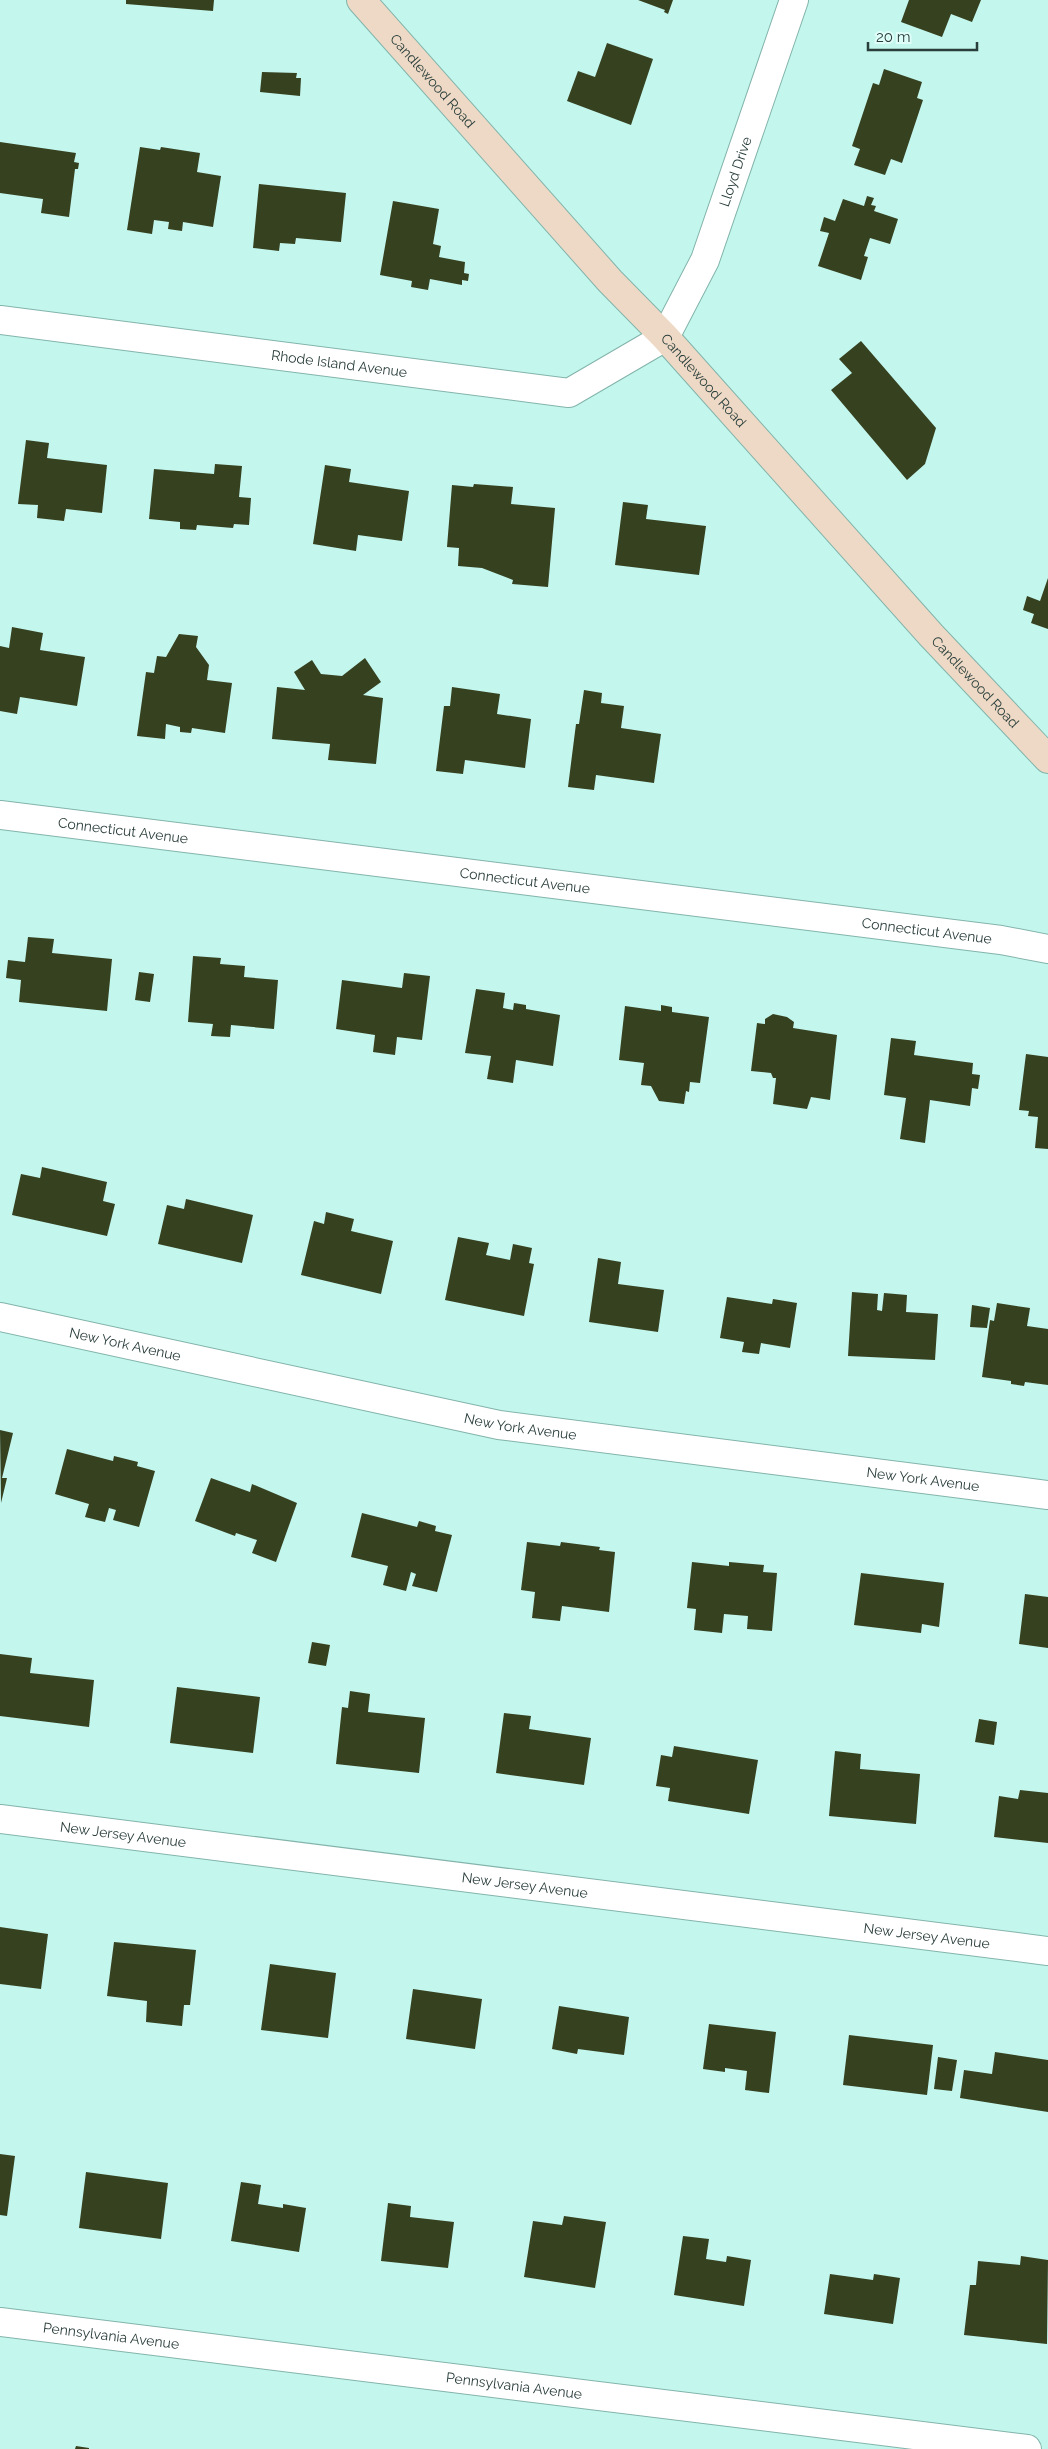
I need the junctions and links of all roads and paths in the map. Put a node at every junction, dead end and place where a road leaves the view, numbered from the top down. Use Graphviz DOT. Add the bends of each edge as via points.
graph roads {
  1 [pos="361,0"];
  2 [pos="794,0"];
  3 [pos="0,320"];
  4 [pos="665,337"];
  5 [pos="1048,759"];
  6 [pos="0,815"];
  7 [pos="1048,949"];
  8 [pos="0,1317"];
  9 [pos="1048,1495"];
  10 [pos="0,1819"];
  11 [pos="1048,1951"];
  12 [pos="0,2322"];
  13 [pos="1027,2449"];
  1 -- 4 [label="street, Candlewood Road" via="610,281"];
  2 -- 4 [label="street, Lloyd Drive" via="705,260"];
  3 -- 4 [label="street, Rhode Island Avenue" via="569,393"];
  4 -- 5 [label="street, Candlewood Road" via="931,635"];
  6 -- 7 [label="street, Connecticut Avenue" via="1001,940"];
  8 -- 9 [label="street, New York Avenue" via="499,1425"];
  10 -- 11 [label="street, New Jersey Avenue"];
  12 -- 13 [label="street, Pennsylvania Avenue"];
}
